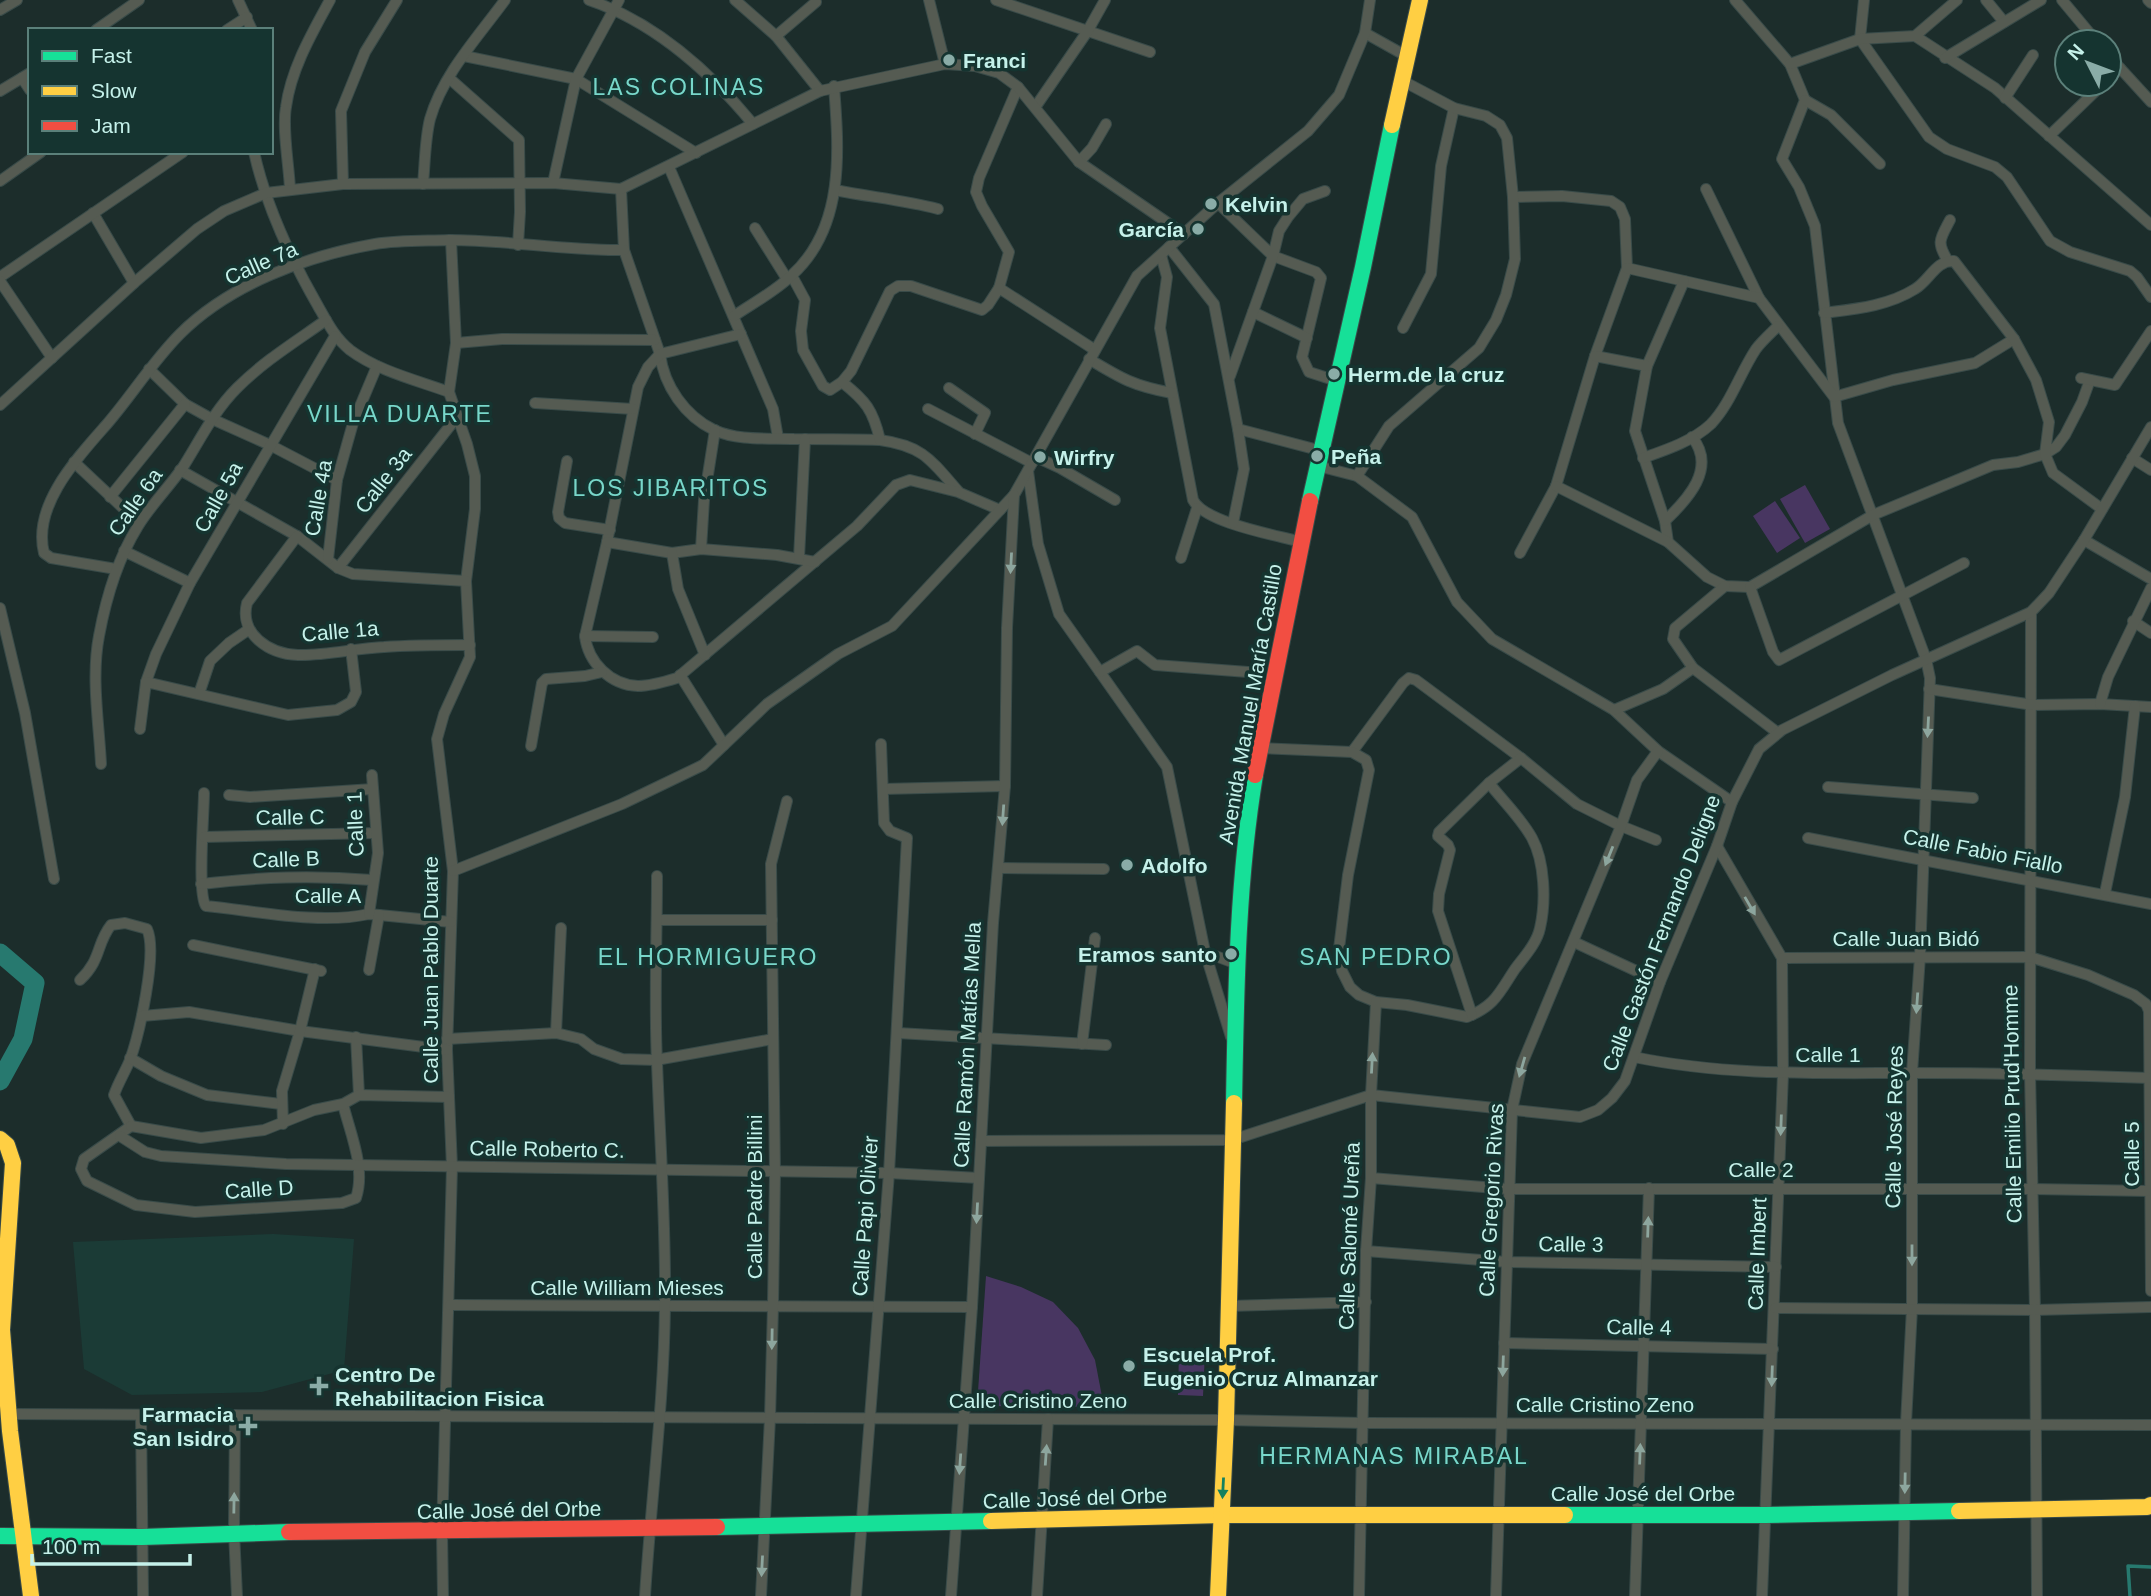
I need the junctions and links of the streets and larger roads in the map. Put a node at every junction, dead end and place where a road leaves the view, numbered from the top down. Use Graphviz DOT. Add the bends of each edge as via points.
graph roads {
  1 [pos="17,0"];
  2 [pos="139,0"];
  3 [pos="238,0"];
  4 [pos="330,0"];
  5 [pos="397,0"];
  6 [pos="505,0"];
  7 [pos="589,0"];
  8 [pos="735,0"];
  9 [pos="929,0"];
  10 [pos="996,0"];
  11 [pos="1105,0"];
  12 [pos="1370,0"];
  13 [pos="1420,0"];
  14 [pos="1735,0"];
  15 [pos="1864,0"];
  16 [pos="1957,0"];
  17 [pos="1986,0"];
  18 [pos="2040,0"];
  19 [pos="2062,0"];
  20 [pos="816,2"];
  21 [pos="616,4"];
  22 [pos="0,10"];
  23 [pos="247,17"];
  24 [pos="2004,22"];
  25 [pos="99,28"];
  26 [pos="230,28"];
  27 [pos="251,28"];
  28 [pos="2085,28"];
  29 [pos="1087,32"];
  30 [pos="1365,33"];
  31 [pos="776,36"];
  32 [pos="1915,37"];
  33 [pos="1860,39"];
  34 [pos="1150,52"];
  35 [pos="2033,55"];
  36 [pos="464,56"];
  37 [pos="1408,57"];
  38 [pos="1945,58"];
  39 [pos="945,64"];
  40 [pos="1790,64"];
  41 [pos="2123,71"];
  42 [pos="26,76"];
  43 [pos="449,78"];
  44 [pos="576,79"];
  45 [pos="1401,80"];
  46 [pos="835,86"];
  47 [pos="1018,87"];
  48 [pos="0,91"];
  49 [pos="821,91"];
  50 [pos="2005,98"];
  51 [pos="2088,98"];
  52 [pos="1805,100"];
  53 [pos="2151,102"];
  54 [pos="1036,106"];
  55 [pos="1454,108"];
  56 [pos="753,124"];
  57 [pos="1107,124"];
  58 [pos="2049,136"];
  59 [pos="696,153"];
  60 [pos="38,154"];
  61 [pos="180,154"];
  62 [pos="255,154"];
  63 [pos="1079,162"];
  64 [pos="1880,164"];
  65 [pos="669,167"];
  66 [pos="0,181"];
  67 [pos="518,183"];
  68 [pos="553,183"];
  69 [pos="343,184"];
  70 [pos="423,184"];
  71 [pos="290,189"];
  72 [pos="621,189"];
  73 [pos="1706,189"];
  74 [pos="835,190"];
  75 [pos="1325,191"];
  76 [pos="266,193"];
  77 [pos="1513,197"];
  78 [pos="1218,204"];
  79 [pos="938,209"];
  80 [pos="93,213"];
  81 [pos="2149,218"];
  82 [pos="1950,220"];
  83 [pos="755,228"];
  84 [pos="1184,234"];
  85 [pos="451,240"];
  86 [pos="518,245"];
  87 [pos="624,250"];
  88 [pos="1165,251"];
  89 [pos="1273,256"];
  90 [pos="1948,261"];
  91 [pos="295,266"];
  92 [pos="1627,268"];
  93 [pos="790,277"];
  94 [pos="0,279"];
  95 [pos="1684,281"];
  96 [pos="134,283"];
  97 [pos="999,288"];
  98 [pos="2151,297"];
  99 [pos="1759,298"];
  100 [pos="1253,312"];
  101 [pos="1824,313"];
  102 [pos="734,316"];
  103 [pos="326,320"];
  104 [pos="1778,326"];
  105 [pos="1402,328"];
  106 [pos="2151,331"];
  107 [pos="741,334"];
  108 [pos="335,336"];
  109 [pos="1307,338"];
  110 [pos="2014,339"];
  111 [pos="655,340"];
  112 [pos="456,343"];
  113 [pos="660,354"];
  114 [pos="1092,355"];
  115 [pos="1595,356"];
  116 [pos="52,358"];
  117 [pos="377,366"];
  118 [pos="1647,366"];
  119 [pos="149,369"];
  120 [pos="1230,376"];
  121 [pos="1337,381"];
  122 [pos="842,382"];
  123 [pos="949,388"];
  124 [pos="449,392"];
  125 [pos="1172,393"];
  126 [pos="1834,397"];
  127 [pos="535,403"];
  128 [pos="186,404"];
  129 [pos="0,405"];
  130 [pos="633,409"];
  131 [pos="928,409"];
  132 [pos="457,417"];
  133 [pos="212,419"];
  134 [pos="2151,427"];
  135 [pos="1238,429"];
  136 [pos="715,430"];
  137 [pos="975,434"];
  138 [pos="1692,437"];
  139 [pos="778,438"];
  140 [pos="805,439"];
  141 [pos="880,440"];
  142 [pos="270,445"];
  143 [pos="2045,454"];
  144 [pos="1320,458"];
  145 [pos="1643,458"];
  146 [pos="2133,458"];
  147 [pos="567,461"];
  148 [pos="74,462"];
  149 [pos="1032,463"];
  150 [pos="180,470"];
  151 [pos="2151,470"];
  152 [pos="1357,476"];
  153 [pos="337,480"];
  154 [pos="1556,485"];
  155 [pos="958,492"];
  156 [pos="1014,495"];
  157 [pos="110,497"];
  158 [pos="1115,500"];
  159 [pos="236,502"];
  160 [pos="1197,508"];
  161 [pos="2102,509"];
  162 [pos="1000,510"];
  163 [pos="1873,515"];
  164 [pos="1665,521"];
  165 [pos="139,523"];
  166 [pos="1233,523"];
  167 [pos="610,530"];
  168 [pos="297,536"];
  169 [pos="2084,540"];
  170 [pos="1301,541"];
  171 [pos="607,542"];
  172 [pos="1668,542"];
  173 [pos="701,549"];
  174 [pos="124,551"];
  175 [pos="672,553"];
  176 [pos="1520,554"];
  177 [pos="799,558"];
  178 [pos="1181,558"];
  179 [pos="328,559"];
  180 [pos="815,562"];
  181 [pos="1964,563"];
  182 [pos="338,568"];
  183 [pos="116,569"];
  184 [pos="2151,579"];
  185 [pos="466,581"];
  186 [pos="190,583"];
  187 [pos="1725,586"];
  188 [pos="1750,587"];
  189 [pos="2151,587"];
  190 [pos="1902,596"];
  191 [pos="0,608"];
  192 [pos="2031,612"];
  193 [pos="2133,621"];
  194 [pos="2,623"];
  195 [pos="248,630"];
  196 [pos="2151,633"];
  197 [pos="585,636"];
  198 [pos="653,637"];
  199 [pos="470,645"];
  200 [pos="351,649"];
  201 [pos="705,655"];
  202 [pos="1926,659"];
  203 [pos="1693,668"];
  204 [pos="602,672"];
  205 [pos="1100,672"];
  206 [pos="1248,672"];
  207 [pos="680,675"];
  208 [pos="146,682"];
  209 [pos="1929,690"];
  210 [pos="199,694"];
  211 [pos="2100,704"];
  212 [pos="2033,705"];
  213 [pos="2135,706"];
  214 [pos="2151,707"];
  215 [pos="1614,710"];
  216 [pos="140,729"];
  217 [pos="1778,733"];
  218 [pos="881,744"];
  219 [pos="724,745"];
  220 [pos="531,746"];
  221 [pos="1259,748"];
  222 [pos="1658,751"];
  223 [pos="1352,752"];
  224 [pos="1521,758"];
  225 [pos="101,764"];
  226 [pos="372,775"];
  227 [pos="1489,783"];
  228 [pos="1005,786"];
  229 [pos="1828,787"];
  230 [pos="373,789"];
  231 [pos="883,789"];
  232 [pos="204,793"];
  233 [pos="229,795"];
  234 [pos="1924,795"];
  235 [pos="1973,797"];
  236 [pos="787,801"];
  237 [pos="1732,802"];
  238 [pos="1621,827"];
  239 [pos="376,834"];
  240 [pos="204,837"];
  241 [pos="1808,838"];
  242 [pos="1656,840"];
  243 [pos="1717,846"];
  244 [pos="1922,859"];
  245 [pos="999,868"];
  246 [pos="1104,869"];
  247 [pos="453,871"];
  248 [pos="657,876"];
  249 [pos="54,879"];
  250 [pos="372,880"];
  251 [pos="2032,881"];
  252 [pos="201,884"];
  253 [pos="2105,893"];
  254 [pos="2151,904"];
  255 [pos="374,915"];
  256 [pos="657,920"];
  257 [pos="772,920"];
  258 [pos="451,922"];
  259 [pos="561,928"];
  260 [pos="1095,938"];
  261 [pos="1574,942"];
  262 [pos="193,945"];
  263 [pos="1205,952"];
  264 [pos="1782,957"];
  265 [pos="1920,957"];
  266 [pos="2030,957"];
  267 [pos="1237,964"];
  268 [pos="369,970"];
  269 [pos="80,980"];
  270 [pos="1660,982"];
  271 [pos="1376,1002"];
  272 [pos="1472,1015"];
  273 [pos="142,1016"];
  274 [pos="2148,1018"];
  275 [pos="300,1031"];
  276 [pos="556,1033"];
  277 [pos="898,1033"];
  278 [pos="356,1037"];
  279 [pos="986,1038"];
  280 [pos="773,1040"];
  281 [pos="447,1044"];
  282 [pos="1082,1044"];
  283 [pos="1106,1045"];
  284 [pos="1234,1046"];
  285 [pos="1634,1057"];
  286 [pos="130,1058"];
  287 [pos="656,1060"];
  288 [pos="2150,1062"];
  289 [pos="1912,1073"];
  290 [pos="2030,1073"];
  291 [pos="1783,1074"];
  292 [pos="2149,1078"];
  293 [pos="359,1095"];
  294 [pos="1371,1095"];
  295 [pos="449,1097"];
  296 [pos="281,1104"];
  297 [pos="343,1104"];
  298 [pos="1512,1110"];
  299 [pos="282,1124"];
  300 [pos="131,1126"];
  301 [pos="120,1136"];
  302 [pos="1232,1140"];
  303 [pos="981,1141"];
  304 [pos="2,1143"];
  305 [pos="359,1165"];
  306 [pos="452,1167"];
  307 [pos="663,1170"];
  308 [pos="775,1173"];
  309 [pos="889,1174"];
  310 [pos="979,1178"];
  311 [pos="1371,1178"];
  312 [pos="1649,1188"];
  313 [pos="1778,1188"];
  314 [pos="1508,1189"];
  315 [pos="2032,1189"];
  316 [pos="1912,1190"];
  317 [pos="2150,1191"];
  318 [pos="1366,1251"];
  319 [pos="1507,1262"];
  320 [pos="1647,1265"];
  321 [pos="1776,1267"];
  322 [pos="2151,1291"];
  323 [pos="1366,1302"];
  324 [pos="450,1305"];
  325 [pos="665,1306"];
  326 [pos="773,1306"];
  327 [pos="878,1306"];
  328 [pos="972,1307"];
  329 [pos="1229,1307"];
  330 [pos="2151,1307"];
  331 [pos="1775,1308"];
  332 [pos="1912,1308"];
  333 [pos="2035,1310"];
  334 [pos="1,1330"];
  335 [pos="1504,1343"];
  336 [pos="1643,1346"];
  337 [pos="1773,1349"];
  338 [pos="10,1414"];
  339 [pos="141,1415"];
  340 [pos="236,1415"];
  341 [pos="446,1416"];
  342 [pos="661,1417"];
  343 [pos="770,1418"];
  344 [pos="869,1418"];
  345 [pos="963,1418"];
  346 [pos="1048,1419"];
  347 [pos="1226,1420"];
  348 [pos="1501,1422"];
  349 [pos="1364,1423"];
  350 [pos="1770,1423"];
  351 [pos="1906,1423"];
  352 [pos="2035,1423"];
  353 [pos="1641,1424"];
  354 [pos="2151,1424"];
  355 [pos="5,1433"];
  356 [pos="2151,1505"];
  357 [pos="2036,1511"];
  358 [pos="1904,1512"];
  359 [pos="1498,1514"];
  360 [pos="1222,1515"];
  361 [pos="1362,1515"];
  362 [pos="1638,1515"];
  363 [pos="1765,1515"];
  364 [pos="1041,1520"];
  365 [pos="956,1522"];
  366 [pos="861,1523"];
  367 [pos="764,1527"];
  368 [pos="649,1529"];
  369 [pos="234,1532"];
  370 [pos="442,1532"];
  371 [pos="0,1536"];
  372 [pos="22,1537"];
  373 [pos="142,1537"];
  374 [pos="31,1596"];
  375 [pos="143,1596"];
  376 [pos="237,1596"];
  377 [pos="443,1596"];
  378 [pos="645,1596"];
  379 [pos="761,1596"];
  380 [pos="856,1596"];
  381 [pos="951,1596"];
  382 [pos="1037,1596"];
  383 [pos="1218,1596"];
  384 [pos="1359,1596"];
  385 [pos="1496,1596"];
  386 [pos="1636,1596"];
  387 [pos="1762,1596"];
  388 [pos="1903,1596"];
  389 [pos="2037,1596"];
  1 -- 22 [label="street"];
  2 -- 25 [label="street"];
  3 -- 23 [label="street"];
  4 -- 71 [label="street" via="302,54 285,109"];
  5 -- 69 [label="street" via="365,52 341,111"];
  6 -- 36 [label="street"];
  7 -- 21 [label="street"];
  8 -- 31 [label="street"];
  9 -- 39 [label="street"];
  10 -- 29 [label="street"];
  11 -- 29 [label="street"];
  12 -- 30 [label="street"];
  13 -- 37 [label="street, Avenida Manuel María Castillo"];
  14 -- 40 [label="street"];
  15 -- 33 [label="street"];
  16 -- 32 [label="street"];
  17 -- 24 [label="street"];
  18 -- 24 [label="street"];
  19 -- 28 [label="street"];
  20 -- 31 [label="street"];
  21 -- 44 [label="street"];
  21 -- 56 [label="street" via="708,73"];
  23 -- 26 [label="street"];
  23 -- 27 [label="street"];
  24 -- 38 [label="street"];
  29 -- 34 [label="street"];
  29 -- 54 [label="street"];
  30 -- 37 [label="street"];
  30 -- 78 [label="street" via="1339,95 1308,131"];
  31 -- 49 [label="street"];
  32 -- 33 [label="street"];
  32 -- 38 [label="street"];
  33 -- 40 [label="street"];
  33 -- 98 [label="street" via="1929,137 1995,167 2017,190 2050,241 2130,271"];
  35 -- 50 [label="street"];
  36 -- 43 [label="street"];
  36 -- 44 [label="street"];
  37 -- 45 [label="street, Avenida Manuel María Castillo"];
  38 -- 50 [label="street"];
  39 -- 46 [label="street"];
  39 -- 47 [label="street" via="999,73"];
  40 -- 52 [label="street"];
  41 -- 53 [label="street"];
  42 -- 48 [label="street"];
  43 -- 67 [label="street" via="516,136 520,146"];
  43 -- 70 [label="street" via="430,121"];
  44 -- 59 [label="street"];
  44 -- 68 [label="street"];
  45 -- 55 [label="street"];
  45 -- 121 [label="street, Avenida Manuel María Castillo"];
  46 -- 49 [label="street"];
  46 -- 74 [label="street"];
  47 -- 54 [label="street"];
  47 -- 97 [label="street" via="976,192 1009,253"];
  49 -- 56 [label="street"];
  50 -- 58 [label="street"];
  51 -- 58 [label="street"];
  52 -- 64 [label="street" via="1830,115"];
  52 -- 101 [label="street, Calle José Reyes" via="1782,159 1815,226"];
  54 -- 63 [label="street"];
  55 -- 77 [label="street" via="1486,116 1500,125 1507,138"];
  55 -- 105 [label="street" via="1441,166 1431,274"];
  56 -- 59 [label="street"];
  57 -- 63 [label="street"];
  58 -- 81 [label="street"];
  59 -- 65 [label="street"];
  60 -- 66 [label="street"];
  61 -- 80 [label="street"];
  62 -- 76 [label="street"];
  63 -- 84 [label="street"];
  65 -- 72 [label="street"];
  65 -- 102 [label="street"];
  67 -- 68 [label="street"];
  67 -- 70 [label="street"];
  67 -- 86 [label="street"];
  68 -- 72 [label="street"];
  69 -- 70 [label="street"];
  69 -- 71 [label="street"];
  71 -- 76 [label="street"];
  72 -- 87 [label="street"];
  73 -- 99 [label="street"];
  74 -- 79 [label="street"];
  74 -- 93 [label="street" via="826,230"];
  75 -- 89 [label="street" via="1303,199 1287,217"];
  76 -- 91 [label="street"];
  76 -- 96 [label="street" via="197,229"];
  77 -- 92 [label="street" via="1611,201 1625,219"];
  77 -- 152 [label="street" via="1515,259 1496,320 1479,348 1389,426"];
  78 -- 84 [label="street"];
  78 -- 89 [label="street"];
  80 -- 94 [label="street"];
  80 -- 96 [label="street"];
  82 -- 90 [label="street" via="1939,245"];
  83 -- 93 [label="street"];
  84 -- 88 [label="street"];
  85 -- 86 [label="street, Calle 7a"];
  85 -- 91 [label="street, Calle 7a" via="376,244"];
  85 -- 112 [label="street"];
  86 -- 87 [label="street, Calle 7a"];
  87 -- 111 [label="street"];
  88 -- 114 [label="street" via="1138,276"];
  88 -- 120 [label="street" via="1214,303"];
  88 -- 125 [label="street" via="1167,276 1160,328"];
  89 -- 100 [label="street"];
  89 -- 109 [label="street" via="1321,278"];
  90 -- 101 [label="street" via="1901,297"];
  90 -- 110 [label="street" via="1958,264"];
  91 -- 103 [label="street"];
  91 -- 119 [label="street, Calle 7a" via="209,310"];
  92 -- 95 [label="street"];
  92 -- 115 [label="street"];
  93 -- 102 [label="street"];
  93 -- 122 [label="street" via="805,300 801,331 808,363 826,390"];
  94 -- 116 [label="street"];
  95 -- 99 [label="street"];
  95 -- 118 [label="street"];
  96 -- 116 [label="street"];
  97 -- 114 [label="street"];
  97 -- 122 [label="street" via="982,310 911,286 898,286 890,291"];
  99 -- 104 [label="street"];
  100 -- 109 [label="street"];
  100 -- 120 [label="street"];
  101 -- 126 [label="street, Calle José Reyes"];
  102 -- 107 [label="street"];
  103 -- 108 [label="street"];
  103 -- 133 [label="street, Calle 6a" via="260,366"];
  104 -- 126 [label="street"];
  104 -- 138 [label="street" via="1756,348 1711,423"];
  106 -- 143 [label="street" via="2115,385 2085,379 2082,402 2065,435"];
  107 -- 113 [label="street"];
  107 -- 139 [label="street" via="773,409"];
  108 -- 117 [label="street"];
  108 -- 142 [label="street, Calle 5a"];
  109 -- 121 [label="street" via="1304,366"];
  110 -- 126 [label="street" via="1975,363"];
  110 -- 143 [label="street" via="2036,380 2049,422"];
  111 -- 112 [label="street"];
  111 -- 113 [label="street"];
  112 -- 124 [label="street"];
  113 -- 130 [label="street" via="638,387"];
  113 -- 136 [label="street" via="662,371 680,403"];
  114 -- 125 [label="street" via="1121,379"];
  114 -- 149 [label="street"];
  115 -- 118 [label="street"];
  115 -- 154 [label="street"];
  116 -- 129 [label="street"];
  117 -- 124 [label="street"];
  117 -- 153 [label="street, Calle 4a" via="353,423"];
  118 -- 145 [label="street" via="1635,430"];
  119 -- 128 [label="street"];
  119 -- 148 [label="street, Calle 7a"];
  120 -- 135 [label="street"];
  121 -- 144 [label="street, Avenida Manuel María Castillo"];
  122 -- 141 [label="street" via="874,416"];
  123 -- 137 [label="street" via="985,413"];
  124 -- 132 [label="street, Calle Juan Pablo Duarte"];
  125 -- 160 [label="street"];
  126 -- 163 [label="street, Calle José Reyes" via="1838,423"];
  127 -- 130 [label="street"];
  128 -- 133 [label="street"];
  128 -- 157 [label="street"];
  130 -- 167 [label="street"];
  131 -- 137 [label="street"];
  132 -- 182 [label="street, Calle 3a"];
  132 -- 185 [label="street, Calle Juan Pablo Duarte" via="475,476"];
  133 -- 142 [label="street"];
  133 -- 150 [label="street, Calle 6a"];
  134 -- 146 [label="street, Calle Gastón Fernando Deligne"];
  135 -- 144 [label="street"];
  135 -- 166 [label="street" via="1244,469"];
  136 -- 139 [label="street" via="746,438"];
  136 -- 173 [label="street"];
  137 -- 149 [label="street"];
  138 -- 145 [label="street"];
  138 -- 164 [label="street" via="1702,455 1702,471 1692,491"];
  139 -- 140 [label="street"];
  140 -- 141 [label="street"];
  140 -- 177 [label="street"];
  141 -- 155 [label="street" via="917,449"];
  142 -- 153 [label="street"];
  142 -- 159 [label="street, Calle 5a"];
  143 -- 161 [label="street" via="2053,473"];
  143 -- 163 [label="street" via="1993,465"];
  144 -- 152 [label="street"];
  144 -- 170 [label="street, Avenida Manuel María Castillo"];
  145 -- 164 [label="street"];
  146 -- 151 [label="street"];
  146 -- 161 [label="street, Calle Gastón Fernando Deligne"];
  147 -- 167 [label="street" via="559,518"];
  148 -- 157 [label="street"];
  148 -- 183 [label="street, Calle 7a" via="51,502 42,534 44,553"];
  149 -- 156 [label="street"];
  149 -- 158 [label="street" via="1060,468"];
  149 -- 205 [label="street" via="1038,544 1059,614"];
  150 -- 159 [label="street"];
  150 -- 165 [label="street, Calle 6a"];
  152 -- 215 [label="street" via="1412,517 1457,602 1482,631"];
  153 -- 179 [label="street, Calle 4a"];
  154 -- 172 [label="street"];
  154 -- 176 [label="street"];
  155 -- 162 [label="street"];
  155 -- 180 [label="street" via="910,480 896,485"];
  156 -- 162 [label="street"];
  156 -- 228 [label="street, Calle Ramón Matías Mella, one-way"];
  157 -- 165 [label="street"];
  159 -- 168 [label="street"];
  159 -- 186 [label="street, Calle 5a"];
  160 -- 166 [label="street"];
  160 -- 178 [label="street"];
  161 -- 169 [label="street, Calle Gastón Fernando Deligne"];
  162 -- 219 [label="street" via="892,626 838,654 777,696"];
  163 -- 188 [label="street"];
  163 -- 190 [label="street, Calle José Reyes"];
  164 -- 172 [label="street"];
  165 -- 174 [label="street, Calle 6a"];
  166 -- 170 [label="street"];
  167 -- 171 [label="street"];
  168 -- 179 [label="street"];
  168 -- 195 [label="street" via="247,603"];
  169 -- 184 [label="street"];
  169 -- 192 [label="street, Calle Gastón Fernando Deligne"];
  170 -- 221 [label="street, Avenida Manuel María Castillo"];
  171 -- 175 [label="street"];
  171 -- 197 [label="street"];
  172 -- 187 [label="street" via="1707,577"];
  173 -- 175 [label="street"];
  173 -- 177 [label="street"];
  174 -- 183 [label="street, Calle 6a"];
  174 -- 186 [label="street"];
  175 -- 201 [label="street" via="678,589"];
  177 -- 180 [label="street"];
  179 -- 182 [label="street"];
  180 -- 201 [label="street"];
  181 -- 190 [label="street"];
  182 -- 185 [label="street" via="353,574"];
  183 -- 225 [label="street, Calle 6a" via="98,638"];
  185 -- 199 [label="street, Calle Juan Pablo Duarte"];
  186 -- 208 [label="street, Calle 5a"];
  187 -- 188 [label="street"];
  187 -- 203 [label="street" via="1673,633"];
  188 -- 190 [label="street" via="1779,660"];
  189 -- 193 [label="street"];
  190 -- 202 [label="street, Calle José Reyes"];
  191 -- 194 [label="street"];
  192 -- 202 [label="street, Calle Gastón Fernando Deligne"];
  192 -- 212 [label="street, Calle Emilio Prud'Homme"];
  193 -- 196 [label="street"];
  193 -- 211 [label="street"];
  194 -- 249 [label="street" via="25,713"];
  195 -- 200 [label="street, Calle 1a" via="260,643 298,655"];
  195 -- 210 [label="street" via="210,661"];
  197 -- 198 [label="street"];
  197 -- 204 [label="street" via="586,648"];
  199 -- 200 [label="street, Calle 1a"];
  199 -- 247 [label="street, Calle Juan Pablo Duarte" via="470,657 437,739"];
  200 -- 210 [label="street" via="356,692 351,702 337,710 288,715"];
  201 -- 207 [label="street"];
  202 -- 209 [label="street, Calle José Reyes"];
  202 -- 217 [label="street, Calle Gastón Fernando Deligne"];
  203 -- 215 [label="street" via="1664,689"];
  203 -- 217 [label="street"];
  204 -- 207 [label="street" via="634,686"];
  204 -- 220 [label="street" via="542,683"];
  205 -- 206 [label="street" via="1137,652 1155,665"];
  205 -- 263 [label="street" via="1167,767"];
  207 -- 219 [label="street"];
  208 -- 210 [label="street"];
  208 -- 216 [label="street, Calle 5a"];
  209 -- 212 [label="street"];
  209 -- 234 [label="street, Calle José Reyes, one-way"];
  211 -- 212 [label="street"];
  211 -- 213 [label="street"];
  212 -- 251 [label="street, Calle Emilio Prud'Homme"];
  213 -- 214 [label="street"];
  213 -- 253 [label="street" via="2125,797"];
  215 -- 222 [label="street"];
  217 -- 237 [label="street, Calle Gastón Fernando Deligne" via="1759,749"];
  218 -- 231 [label="street"];
  219 -- 247 [label="street" via="703,765 622,804"];
  221 -- 223 [label="street"];
  221 -- 267 [label="street, Avenida Manuel María Castillo" via="1246,829"];
  222 -- 237 [label="street"];
  222 -- 238 [label="street, Calle Gregorio Rivas" via="1637,780"];
  223 -- 224 [label="street" via="1409,678"];
  223 -- 271 [label="street" via="1366,760 1369,770 1339,949 1350,987"];
  224 -- 227 [label="street"];
  224 -- 238 [label="street" via="1577,804"];
  226 -- 230 [label="street, Calle 1"];
  227 -- 272 [label="street" via="1438,832 1450,850 1438,911"];
  227 -- 272 [label="street" via="1534,841 1543,894 1540,930 1531,946 1490,1007"];
  228 -- 231 [label="street"];
  228 -- 245 [label="street, Calle Ramón Matías Mella, one-way"];
  229 -- 234 [label="street"];
  230 -- 233 [label="street"];
  230 -- 239 [label="street, Calle 1"];
  231 -- 277 [label="street, Calle Papi Olivier" via="884,823 890,831 908,838"];
  232 -- 240 [label="street"];
  234 -- 235 [label="street"];
  234 -- 244 [label="street, Calle José Reyes"];
  236 -- 257 [label="street, Calle Padre Billini" via="771,864"];
  237 -- 243 [label="street, Calle Gastón Fernando Deligne"];
  238 -- 242 [label="street"];
  238 -- 261 [label="street, Calle Gregorio Rivas, one-way"];
  239 -- 240 [label="street, Calle C"];
  239 -- 250 [label="street, Calle 1" via="378,853"];
  240 -- 252 [label="street"];
  241 -- 244 [label="street, Calle Fabio Fiallo"];
  243 -- 264 [label="street, Calle Imbert, one-way"];
  243 -- 270 [label="street, Calle Gastón Fernando Deligne"];
  244 -- 251 [label="street, Calle Fabio Fiallo"];
  244 -- 265 [label="street, Calle José Reyes"];
  245 -- 246 [label="street"];
  245 -- 279 [label="street, Calle Ramón Matías Mella"];
  247 -- 258 [label="street, Calle Juan Pablo Duarte"];
  248 -- 256 [label="street"];
  250 -- 252 [label="street, Calle B" via="292,876"];
  250 -- 255 [label="street, Calle 1"];
  251 -- 253 [label="street, Calle Fabio Fiallo"];
  251 -- 266 [label="street, Calle Emilio Prud'Homme"];
  252 -- 255 [label="street, Calle A" via="201,901 206,906 320,918"];
  253 -- 254 [label="street, Calle Fabio Fiallo"];
  255 -- 258 [label="street, Calle A"];
  255 -- 268 [label="street, Calle 1"];
  256 -- 257 [label="street"];
  256 -- 287 [label="street"];
  257 -- 280 [label="street, Calle Padre Billini"];
  258 -- 281 [label="street, Calle Juan Pablo Duarte"];
  259 -- 276 [label="street"];
  260 -- 282 [label="street"];
  261 -- 270 [label="street"];
  261 -- 298 [label="street, Calle Gregorio Rivas, one-way" via="1522,1063"];
  262 -- 275 [label="street" via="318,970"];
  263 -- 267 [label="street"];
  263 -- 284 [label="street"];
  264 -- 265 [label="street, Calle Juan Bidó"];
  264 -- 291 [label="street, Calle Imbert"];
  265 -- 266 [label="street, Calle Juan Bidó"];
  265 -- 289 [label="street, Calle José Reyes, one-way"];
  266 -- 274 [label="street, Calle Juan Bidó" via="2134,995 2146,1004"];
  266 -- 290 [label="street, Calle Emilio Prud'Homme"];
  267 -- 284 [label="street, Avenida Manuel María Castillo"];
  269 -- 273 [label="street" via="96,961 111,925 125,923 147,929 152,955"];
  270 -- 285 [label="street, Calle Gastón Fernando Deligne"];
  271 -- 272 [label="street"];
  294 -- 271 [label="street, Calle Salomé Ureña, one-way"];
  273 -- 275 [label="street" via="189,1012"];
  273 -- 286 [label="street"];
  274 -- 288 [label="street, Calle 5"];
  275 -- 278 [label="street"];
  275 -- 296 [label="street"];
  276 -- 281 [label="street"];
  276 -- 287 [label="street" via="581,1039 622,1059"];
  277 -- 279 [label="street"];
  277 -- 309 [label="street, Calle Papi Olivier"];
  278 -- 281 [label="street"];
  278 -- 293 [label="street"];
  279 -- 282 [label="street"];
  279 -- 303 [label="street, Calle Ramón Matías Mella"];
  280 -- 287 [label="street"];
  280 -- 308 [label="street, Calle Padre Billini"];
  281 -- 295 [label="street, Calle Juan Pablo Duarte"];
  282 -- 283 [label="street"];
  284 -- 302 [label="street, Avenida Manuel María Castillo"];
  285 -- 291 [label="street, Calle 1" via="1670,1065"];
  285 -- 298 [label="street, Calle Gastón Fernando Deligne" via="1625,1081 1598,1110 1580,1117"];
  286 -- 296 [label="street" via="207,1095"];
  286 -- 300 [label="street" via="114,1095"];
  287 -- 307 [label="street"];
  288 -- 292 [label="street, Calle 5"];
  289 -- 290 [label="street, Calle 1"];
  289 -- 291 [label="street, Calle 1"];
  289 -- 316 [label="street, Calle José Reyes"];
  290 -- 292 [label="street, Calle 1"];
  290 -- 315 [label="street, Calle Emilio Prud'Homme"];
  291 -- 313 [label="street, Calle Imbert, one-way"];
  292 -- 317 [label="street, Calle 5"];
  293 -- 295 [label="street"];
  293 -- 297 [label="street"];
  294 -- 298 [label="street, Calle Gastón Fernando Deligne"];
  294 -- 302 [label="street, Calle Gastón Fernando Deligne"];
  294 -- 311 [label="street, Calle Salomé Ureña"];
  295 -- 306 [label="street, Calle Juan Pablo Duarte"];
  296 -- 299 [label="street"];
  297 -- 299 [label="street"];
  297 -- 305 [label="street, Calle D"];
  298 -- 314 [label="street, Calle Gregorio Rivas"];
  299 -- 300 [label="street" via="201,1138"];
  300 -- 301 [label="street"];
  301 -- 305 [label="street, Calle Roberto C." via="161,1156"];
  301 -- 305 [label="street, Calle D" via="85,1159 81,1169 87,1181 136,1205 195,1212 342,1203 356,1198"];
  302 -- 303 [label="street, Calle Gastón Fernando Deligne"];
  302 -- 329 [label="street, Avenida Manuel María Castillo"];
  303 -- 310 [label="street, Calle Ramón Matías Mella"];
  304 -- 334 [label="street" via="13,1163"];
  305 -- 306 [label="street, Calle Roberto C."];
  306 -- 307 [label="street, Calle Roberto C."];
  306 -- 324 [label="street, Calle Juan Pablo Duarte"];
  307 -- 308 [label="street, Calle Roberto C."];
  307 -- 325 [label="street"];
  308 -- 309 [label="street, Calle Roberto C."];
  308 -- 326 [label="street, Calle Padre Billini"];
  309 -- 310 [label="street, Calle Roberto C."];
  309 -- 327 [label="street, Calle Papi Olivier"];
  310 -- 328 [label="street, Calle Ramón Matías Mella, one-way"];
  311 -- 314 [label="street, Calle 2"];
  311 -- 318 [label="street, Calle Salomé Ureña"];
  312 -- 313 [label="street, Calle 2"];
  312 -- 314 [label="street, Calle 2"];
  320 -- 312 [label="street, one-way"];
  313 -- 316 [label="street, Calle 2"];
  313 -- 321 [label="street, Calle Imbert"];
  314 -- 319 [label="street, Calle Gregorio Rivas"];
  315 -- 316 [label="street, Calle 2"];
  315 -- 317 [label="street, Calle 2"];
  315 -- 333 [label="street, Calle Emilio Prud'Homme"];
  316 -- 332 [label="street, Calle José Reyes, one-way"];
  317 -- 322 [label="street, Calle 5"];
  318 -- 319 [label="street, Calle 3"];
  318 -- 323 [label="street, Calle Salomé Ureña"];
  319 -- 320 [label="street, Calle 3"];
  319 -- 335 [label="street, Calle Gregorio Rivas"];
  320 -- 321 [label="street, Calle 3"];
  320 -- 336 [label="street"];
  321 -- 331 [label="street, Calle Imbert"];
  323 -- 329 [label="street"];
  323 -- 349 [label="street, Calle Salomé Ureña"];
  324 -- 325 [label="street, Calle William Mieses"];
  324 -- 341 [label="street, Calle Juan Pablo Duarte"];
  325 -- 326 [label="street, Calle William Mieses"];
  325 -- 342 [label="street"];
  326 -- 327 [label="street, Calle William Mieses"];
  326 -- 343 [label="street, Calle Padre Billini, one-way"];
  327 -- 328 [label="street, Calle William Mieses"];
  327 -- 344 [label="street, Calle Papi Olivier"];
  328 -- 345 [label="street, Calle Ramón Matías Mella"];
  329 -- 347 [label="street, Avenida Manuel María Castillo"];
  330 -- 333 [label="street"];
  331 -- 332 [label="street"];
  331 -- 337 [label="street, Calle Imbert"];
  332 -- 333 [label="street"];
  332 -- 351 [label="street, Calle José Reyes"];
  333 -- 352 [label="street, Calle Emilio Prud'Homme"];
  334 -- 338 [label="street"];
  335 -- 336 [label="street, Calle 4"];
  335 -- 348 [label="street, Calle Gregorio Rivas, one-way"];
  336 -- 337 [label="street, Calle 4"];
  336 -- 353 [label="street"];
  337 -- 350 [label="street, Calle Imbert, one-way"];
  338 -- 339 [label="street, Calle Cristino Zeno"];
  338 -- 355 [label="street"];
  339 -- 340 [label="street, Calle Cristino Zeno"];
  339 -- 373 [label="street"];
  340 -- 341 [label="street, Calle Cristino Zeno"];
  369 -- 340 [label="street, one-way"];
  341 -- 342 [label="street, Calle Cristino Zeno"];
  341 -- 370 [label="street, Calle Juan Pablo Duarte"];
  342 -- 343 [label="street, Calle Cristino Zeno"];
  342 -- 368 [label="street"];
  343 -- 344 [label="street, Calle Cristino Zeno"];
  343 -- 367 [label="street, Calle Padre Billini"];
  344 -- 345 [label="street, Calle Cristino Zeno"];
  344 -- 366 [label="street, Calle Papi Olivier"];
  345 -- 346 [label="street, Calle Cristino Zeno"];
  345 -- 365 [label="street, Calle Ramón Matías Mella, one-way"];
  346 -- 347 [label="street, Calle Cristino Zeno"];
  364 -- 346 [label="street, one-way"];
  347 -- 349 [label="street, Calle Cristino Zeno"];
  347 -- 360 [label="street, Avenida Manuel María Castillo, one-way"];
  348 -- 349 [label="street, Calle Cristino Zeno"];
  348 -- 353 [label="street, Calle Cristino Zeno"];
  348 -- 359 [label="street, Calle Gregorio Rivas"];
  349 -- 361 [label="street, Calle Salomé Ureña"];
  350 -- 351 [label="street, Calle Cristino Zeno"];
  350 -- 353 [label="street, Calle Cristino Zeno"];
  350 -- 363 [label="street, Calle Imbert"];
  351 -- 352 [label="street, Calle Cristino Zeno"];
  351 -- 358 [label="street, Calle José Reyes, one-way"];
  352 -- 354 [label="street, Calle Cristino Zeno"];
  352 -- 357 [label="street, Calle Emilio Prud'Homme"];
  362 -- 353 [label="street, one-way"];
  355 -- 372 [label="street"];
  356 -- 357 [label="street, Calle José del Orbe"];
  357 -- 358 [label="street, Calle José del Orbe"];
  357 -- 389 [label="street, Calle Emilio Prud'Homme"];
  358 -- 363 [label="street, Calle José del Orbe"];
  358 -- 388 [label="street, Calle José Reyes"];
  359 -- 361 [label="street, Calle José del Orbe"];
  359 -- 362 [label="street, Calle José del Orbe"];
  359 -- 385 [label="street, Calle Gregorio Rivas"];
  360 -- 361 [label="street, Calle José del Orbe"];
  360 -- 364 [label="street, Calle José del Orbe"];
  360 -- 383 [label="street, Avenida Manuel María Castillo"];
  361 -- 384 [label="street, Calle Salomé Ureña"];
  362 -- 363 [label="street, Calle José del Orbe"];
  362 -- 386 [label="street"];
  363 -- 387 [label="street, Calle Imbert"];
  364 -- 365 [label="street, Calle José del Orbe"];
  364 -- 382 [label="street"];
  365 -- 366 [label="street, Calle José del Orbe"];
  365 -- 381 [label="street, Calle Ramón Matías Mella"];
  366 -- 367 [label="street, Calle José del Orbe"];
  366 -- 380 [label="street, Calle Papi Olivier"];
  367 -- 368 [label="street, Calle José del Orbe"];
  367 -- 379 [label="street, Calle Padre Billini, one-way"];
  368 -- 370 [label="street, Calle José del Orbe"];
  368 -- 378 [label="street"];
  369 -- 370 [label="street, Calle José del Orbe"];
  369 -- 373 [label="street, Calle José del Orbe"];
  369 -- 376 [label="street"];
  370 -- 377 [label="street, Calle Juan Pablo Duarte"];
  371 -- 372 [label="street, Calle José del Orbe"];
  372 -- 373 [label="street, Calle José del Orbe"];
  372 -- 374 [label="street"];
  373 -- 375 [label="street"];
}
